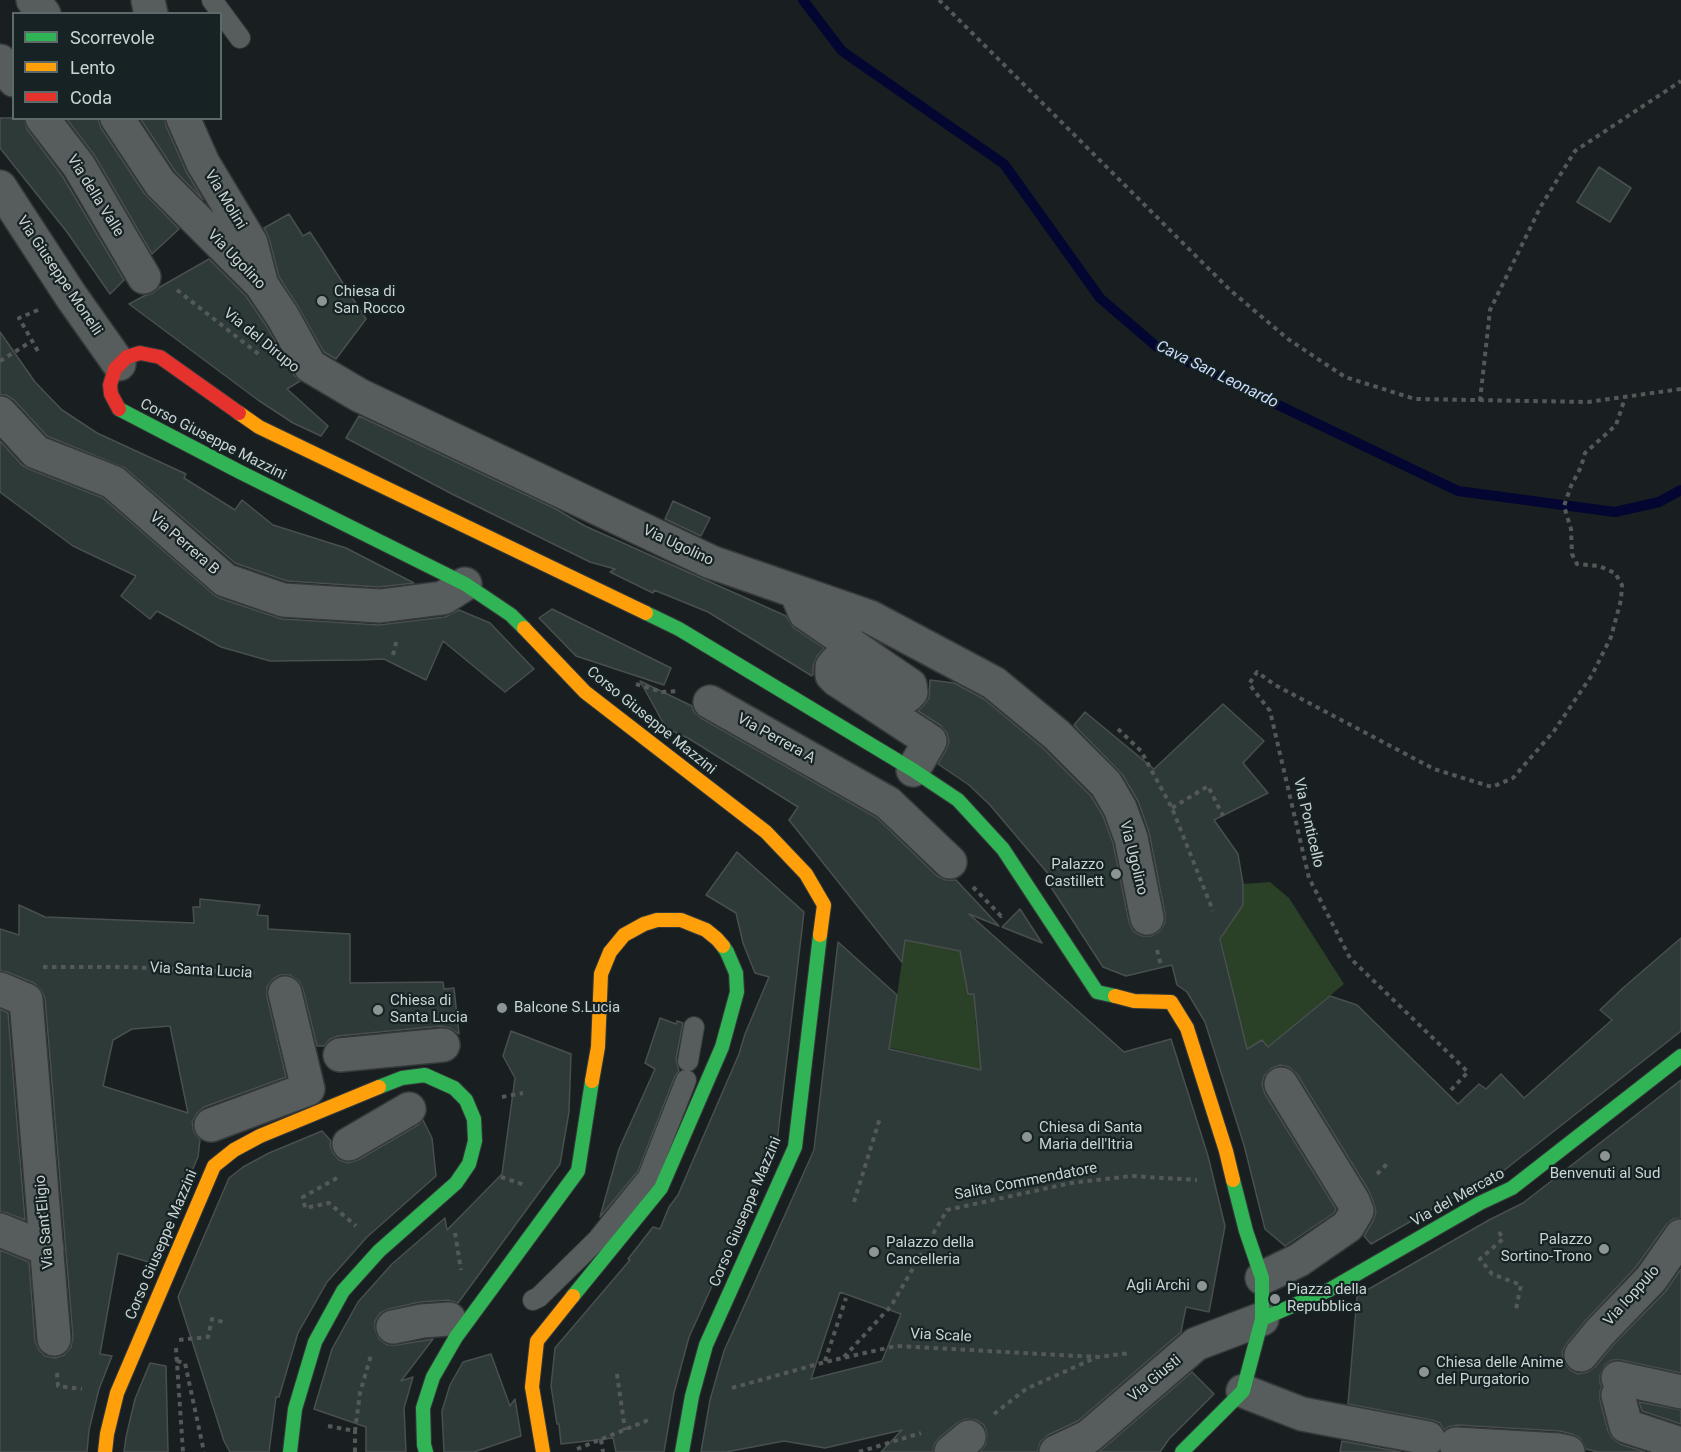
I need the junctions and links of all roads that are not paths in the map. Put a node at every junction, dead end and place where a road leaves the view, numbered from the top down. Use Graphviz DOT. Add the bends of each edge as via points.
graph roads {
  1 [pos="33,0"];
  2 [pos="42,12"];
  3 [pos="222,14"];
  4 [pos="240,38"];
  5 [pos="0,61"];
  6 [pos="12,77"];
  7 [pos="44,120"];
  8 [pos="118,120"];
  9 [pos="184,120"];
  10 [pos="0,187"];
  11 [pos="144,277"];
  12 [pos="261,284"];
  13 [pos="119,363"];
  14 [pos="0,413"];
  15 [pos="465,584"];
  16 [pos="796,592"];
  17 [pos="710,702"];
  18 [pos="914,770"];
  19 [pos="950,862"];
  20 [pos="1148,918"];
  21 [pos="285,993"];
  22 [pos="13,995"];
  23 [pos="694,1027"];
  24 [pos="443,1045"];
  25 [pos="340,1055"];
  26 [pos="1681,1056"];
  27 [pos="1281,1084"];
  28 [pos="409,1109"];
  29 [pos="211,1125"];
  30 [pos="349,1144"];
  31 [pos="0,1230"];
  32 [pos="1681,1236"];
  33 [pos="47,1249"];
  34 [pos="1262,1278"];
  35 [pos="533,1300"];
  36 [pos="1262,1318"];
  37 [pos="449,1319"];
  38 [pos="393,1327"];
  39 [pos="54,1339"];
  40 [pos="1581,1355"];
  41 [pos="1243,1391"];
  42 [pos="1681,1392"];
  43 [pos="1681,1444"];
  44 [pos="105,1452"];
  45 [pos="290,1452"];
  46 [pos="426,1452"];
  47 [pos="543,1452"];
  48 [pos="682,1452"];
  49 [pos="1056,1452"];
  50 [pos="1182,1452"];
  51 [pos="1568,1452"];
  1 -- 2 [label="street"];
  3 -- 4 [label="lane"];
  5 -- 6 [label="street"];
  7 -- 11 [label="street, Via della Valle" via="79,166"];
  8 -- 12 [label="street, Via Ugolino" via="160,183"];
  9 -- 12 [label="street, Via Molini" via="203,163 251,243"];
  10 -- 13 [label="street, Via Giuseppe Monelli"];
  12 -- 16 [label="street, Via Ugolino" via="310,366 359,395 711,562"];
  13 -- 15 [label="street, Corso Giuseppe Mazzini" via="111,377 111,394 128,416"];
  13 -- 18 [label="street" via="140,353 160,357 259,427 680,629"];
  14 -- 15 [label="street, Via Perrera B" via="36,452 113,482 225,580 283,600 380,606 443,598"];
  15 -- 48 [label="street, Corso Giuseppe Mazzini" via="511,615 585,692 766,832 806,874 824,905 795,1147 706,1345"];
  16 -- 18 [label="street" via="805,613 910,685 911,692 902,697 847,661 836,662 832,667 837,680 930,741"];
  16 -- 20 [label="street, Via Ugolino" via="870,617 994,683 1057,735 1106,784 1120,808 1131,838"];
  17 -- 19 [label="street, Via Perrera A" via="888,803"];
  18 -- 34 [label="street" via="958,800 1003,849 1097,992 1134,1001 1171,1002 1187,1028"];
  21 -- 29 [label="street" via="308,1089"];
  22 -- 33 [label="street, Via Sant'Eligio"];
  23 -- 35 [label="lane" via="687,1071 648,1177 597,1240"];
  24 -- 25 [label="street"];
  26 -- 36 [label="street, Via del Mercato" via="1512,1188 1329,1290"];
  27 -- 34 [label="street" via="1356,1211 1348,1226 1299,1260"];
  28 -- 30 [label="street"];
  31 -- 33 [label="street"];
  32 -- 40 [label="street, Via Ioppulo" via="1651,1279"];
  33 -- 39 [label="street, Via Sant'Eligio"];
  34 -- 36 [label="street"];
  36 -- 41 [label="street"];
  36 -- 49 [label="street, Via Giusti" via="1196,1344 1088,1437"];
  37 -- 38 [label="street"];
  41 -- 50 [label="street"];
  41 -- 51 [label="street" via="1302,1414 1346,1423 1442,1441"];
  42 -- 43 [label="street" via="1618,1387 1626,1426"];
  44 -- 45 [label="street, Corso Giuseppe Mazzini" via="117,1393 214,1166 261,1136 402,1078 425,1075 454,1088 466,1100 474,1119 475,1141 469,1164 456,1183 388,1242 343,1291 315,1342 295,1409"];
  46 -- 47 [label="street" via="423,1408 433,1377 456,1337 578,1171 598,1047 601,974 610,952 624,935 644,924 681,920 706,930 727,952 736,973 733,1011 722,1047 661,1188 537,1341 532,1387"];
}
